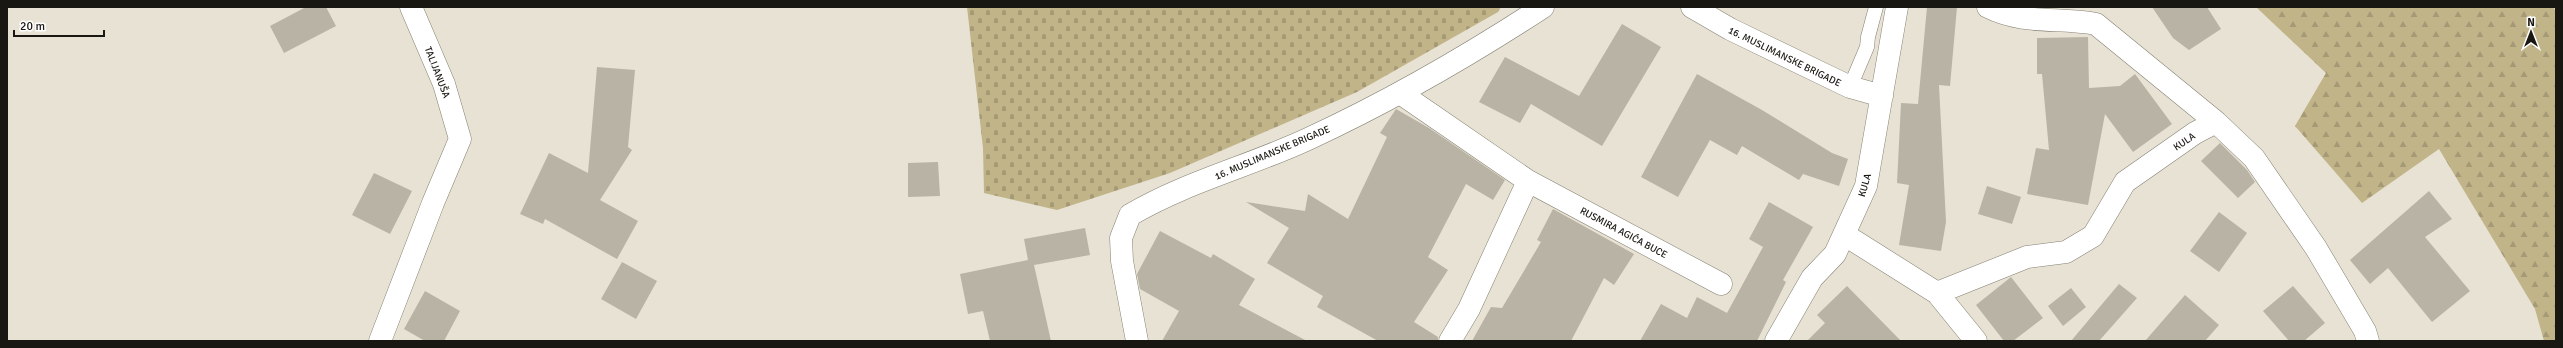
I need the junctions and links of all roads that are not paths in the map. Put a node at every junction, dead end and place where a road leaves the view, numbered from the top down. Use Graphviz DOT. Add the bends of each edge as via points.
graph roads {
  1 [pos="411,7"];
  2 [pos="1543,7"];
  3 [pos="1692,7"];
  4 [pos="1876,7"];
  5 [pos="1898,7"];
  6 [pos="1988,7"];
  7 [pos="1850,87"];
  8 [pos="1400,93"];
  9 [pos="1882,96"];
  10 [pos="2216,122"];
  11 [pos="1528,181"];
  12 [pos="1845,235"];
  13 [pos="1721,284"];
  14 [pos="1936,293"];
  15 [pos="380,341"];
  16 [pos="1137,341"];
  17 [pos="1450,341"];
  18 [pos="1776,341"];
  19 [pos="1976,341"];
  20 [pos="2368,341"];
  1 -- 15 [label="street, TALIJANUŠA" via="444,84 460,139 432,203"];
  2 -- 8 [label="street, 16. MUSLIMANSKE BRIGADE" via="1477,50"];
  3 -- 7 [label="street, 16. MUSLIMANSKE BRIGADE" via="1730,29"];
  4 -- 7 [label="lane" via="1868,47"];
  5 -- 9 [label="street, KULA"];
  6 -- 10 [label="street" via="2001,14 2030,21 2072,20 2096,24"];
  7 -- 9 [label="street, 16. MUSLIMANSKE BRIGADE"];
  8 -- 11 [label="street, RUSMIRA AGIĆA BUCE"];
  8 -- 16 [label="street, 16. MUSLIMANSKE BRIGADE" via="1307,140 1183,188 1130,215 1121,238 1122,261"];
  9 -- 12 [label="street, KULA" via="1866,186"];
  10 -- 14 [label="street, KULA" via="2195,133 2124,182 2093,236 2066,252 2027,257"];
  10 -- 20 [label="street" via="2254,158 2316,248 2365,331"];
  11 -- 13 [label="street, RUSMIRA AGIĆA BUCE"];
  11 -- 17 [label="street" via="1469,309"];
  12 -- 14 [label="street"];
  12 -- 18 [label="street, KULA" via="1835,254 1812,278"];
  14 -- 19 [label="street"];
}
